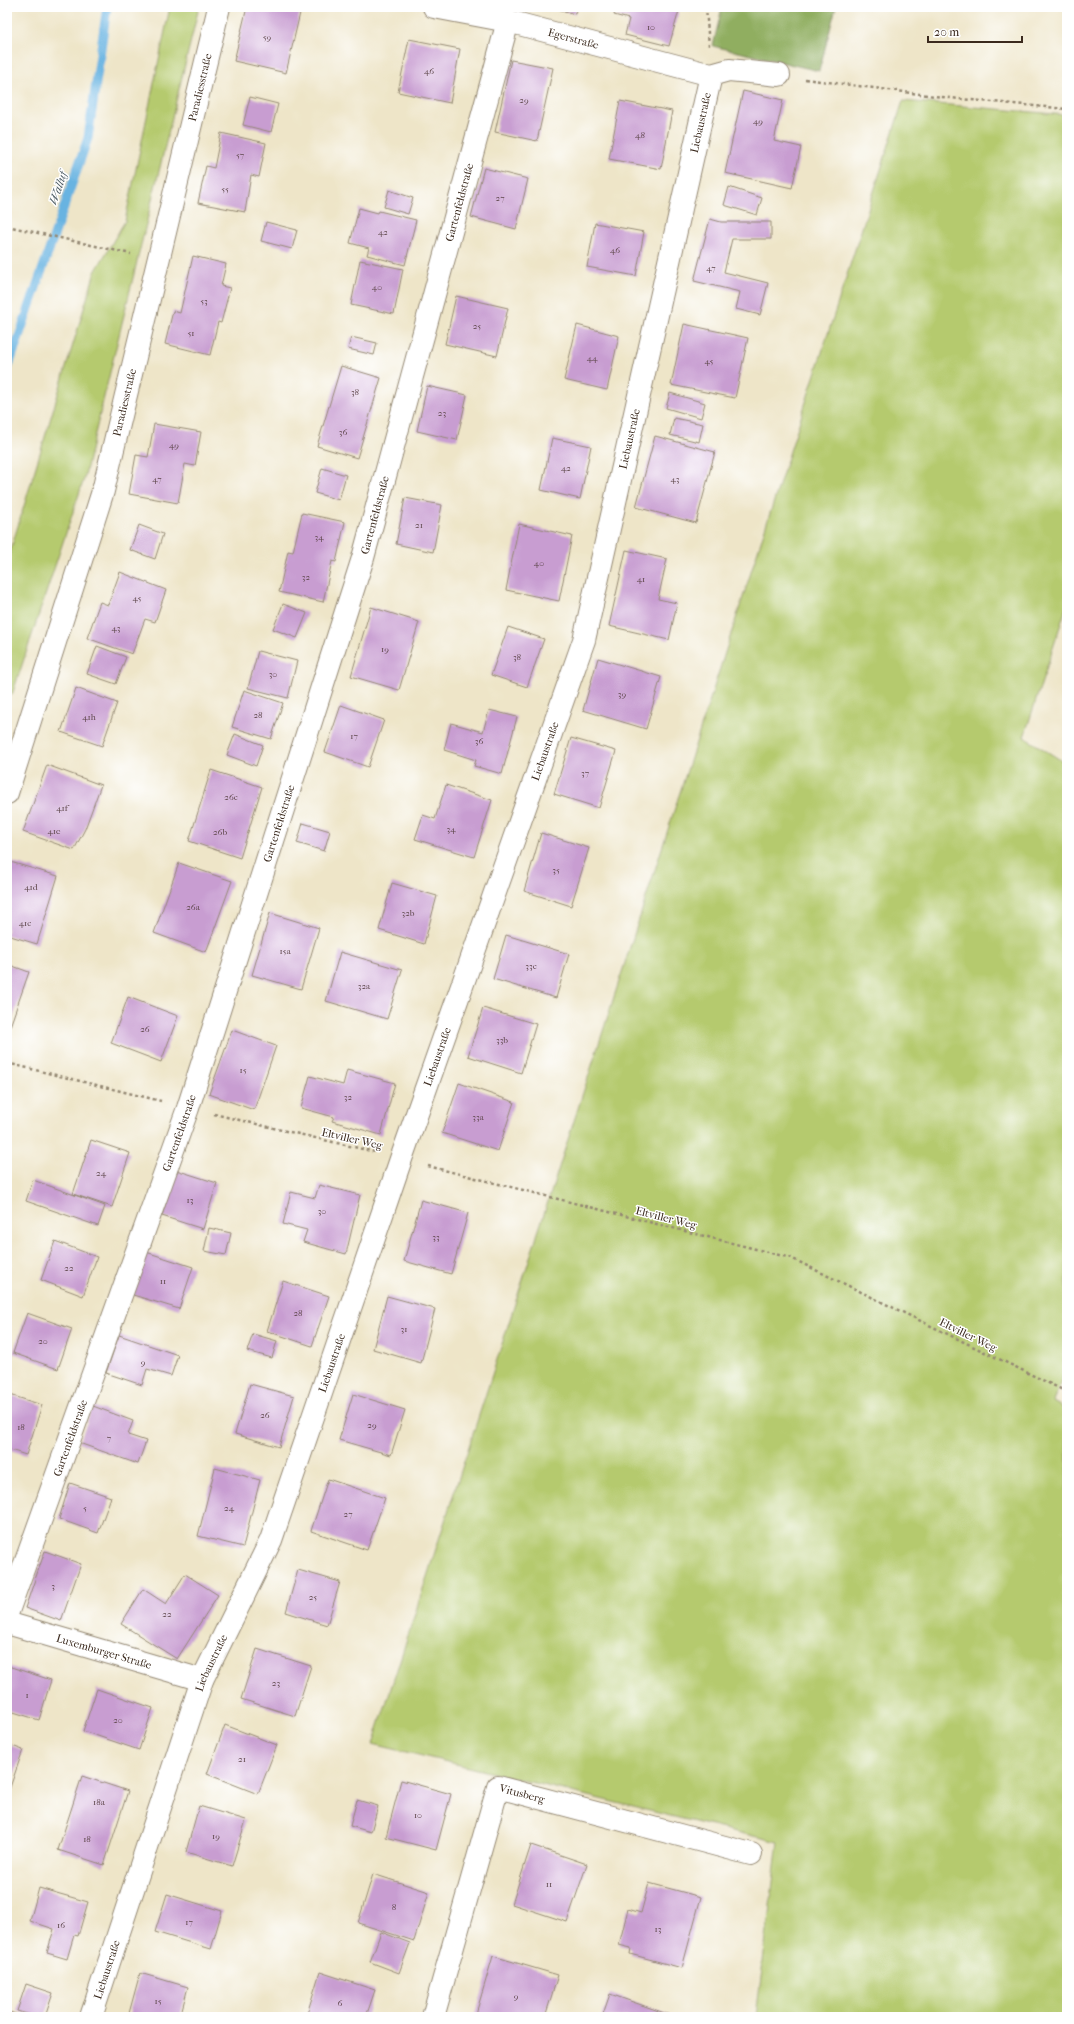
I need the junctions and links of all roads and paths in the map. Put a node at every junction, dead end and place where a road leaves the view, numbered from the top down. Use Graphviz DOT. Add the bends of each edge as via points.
graph roads {
  1 [pos="219,7"];
  2 [pos="434,7"];
  3 [pos="706,7"];
  4 [pos="508,21"];
  5 [pos="711,75"];
  6 [pos="779,75"];
  7 [pos="1067,109"];
  8 [pos="7,226"];
  9 [pos="158,260"];
  10 [pos="7,793"];
  11 [pos="7,1063"];
  12 [pos="188,1108"];
  13 [pos="240,1121"];
  14 [pos="401,1158"];
  15 [pos="1067,1392"];
  16 [pos="7,1614"];
  17 [pos="7,1622"];
  18 [pos="202,1680"];
  19 [pos="751,1854"];
  20 [pos="438,2016"];
  21 [pos="91,2017"];
  1 -- 9 [label="street, Paradiesstraße"];
  2 -- 4 [label="street, Egerstraße"];
  3 -- 5 [label="path"];
  4 -- 5 [label="street, Egerstraße"];
  4 -- 12 [label="street, Gartenfeldstraße" via="363,558"];
  5 -- 6 [label="street" via="729,70"];
  5 -- 14 [label="street, Liebaustraße" via="584,640"];
  6 -- 7 [label="path" via="950,98"];
  8 -- 9 [label="path"];
  9 -- 10 [label="street, Paradiesstraße" via="103,491"];
  11 -- 12 [label="path"];
  12 -- 16 [label="street, Gartenfeldstraße"];
  13 -- 14 [label="path, Eltviller Weg"];
  14 -- 15 [label="path, Eltviller Weg" via="791,1258"];
  14 -- 18 [label="street, Liebaustraße" via="271,1540"];
  17 -- 18 [label="street, Luxemburger Straße"];
  18 -- 21 [label="street, Liebaustraße"];
  19 -- 20 [label="street, Vitusberg" via="498,1787"];
}
